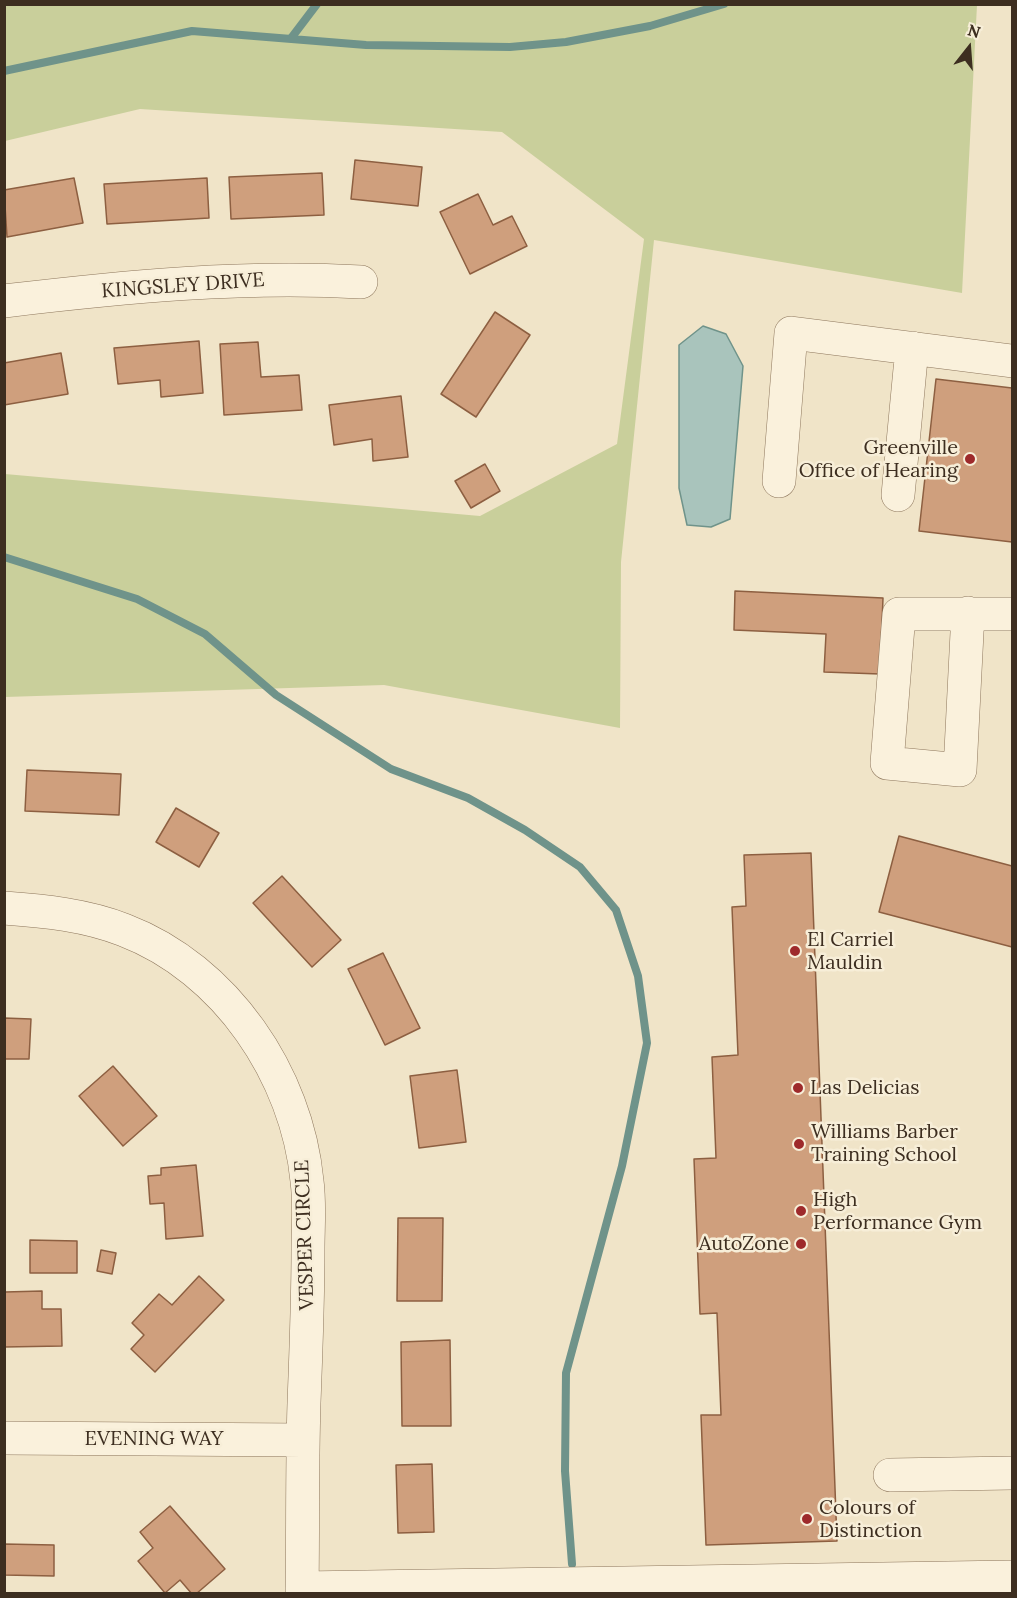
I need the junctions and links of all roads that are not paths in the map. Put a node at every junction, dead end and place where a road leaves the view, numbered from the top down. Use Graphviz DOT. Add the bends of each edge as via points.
graph roads {
  1 [pos="361,282"];
  2 [pos="4,301"];
  3 [pos="912,348"];
  4 [pos="1012,361"];
  5 [pos="779,481"];
  6 [pos="898,495"];
  7 [pos="968,613"];
  8 [pos="1012,614"];
  9 [pos="4,908"];
  10 [pos="4,1438"];
  11 [pos="303,1440"];
  12 [pos="1012,1473"];
  13 [pos="890,1475"];
  14 [pos="1012,1577"];
  15 [pos="302,1591"];
  1 -- 2 [label="street, KINGSLEY DRIVE" via="308,279 151,287"];
  3 -- 4 [label="street"];
  3 -- 5 [label="street" via="791,333"];
  3 -- 6 [label="street"];
  7 -- 7 [label="street" via="899,614 887,763 960,770"];
  7 -- 8 [label="street"];
  9 -- 11 [label="street, VESPER CIRCLE" via="56,912 99,921 147,940 200,976 225,1000 266,1055 292,1107 308,1182"];
  10 -- 11 [label="street, EVENING WAY"];
  11 -- 15 [label="street, VESPER CIRCLE"];
  12 -- 13 [label="street"];
  14 -- 15 [label="street"];
}
